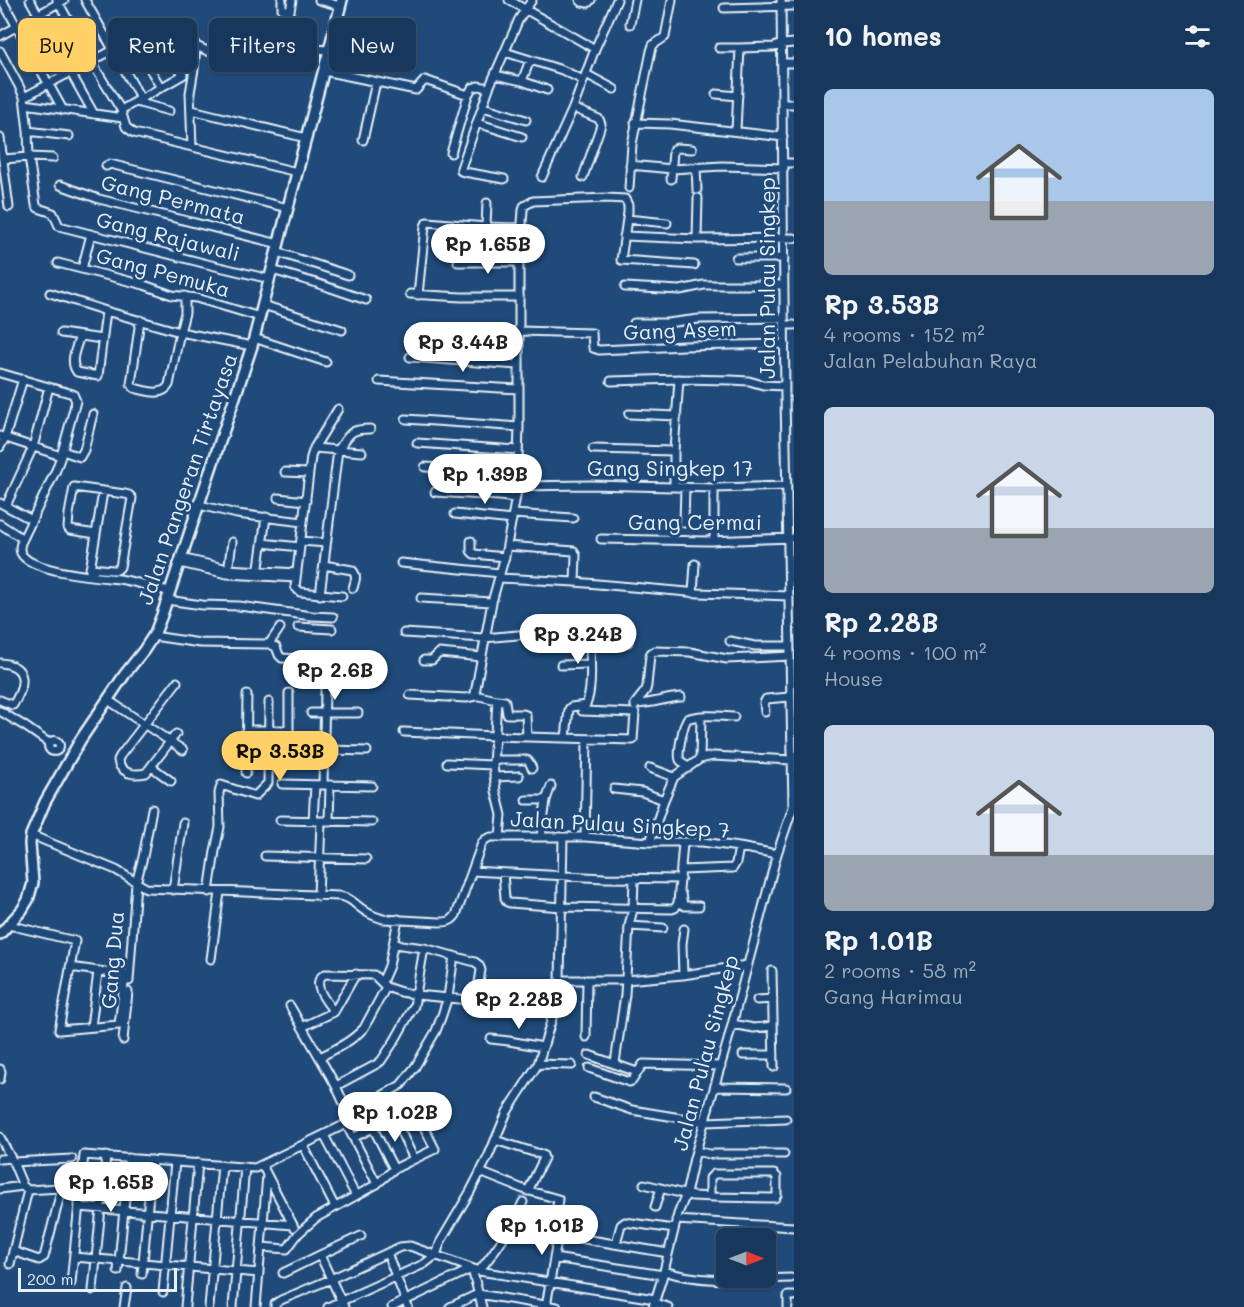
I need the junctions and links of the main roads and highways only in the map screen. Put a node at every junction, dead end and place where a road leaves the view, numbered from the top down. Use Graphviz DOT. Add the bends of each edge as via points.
graph roads {
  1 [pos="341,3"];
  2 [pos="0,934"];
  1 -- 2 [label="main road, Jalan Pangeran Tirtayasa" via="253,342 168,596 153,636 70,757 45,802 30,844 31,892"];
}
